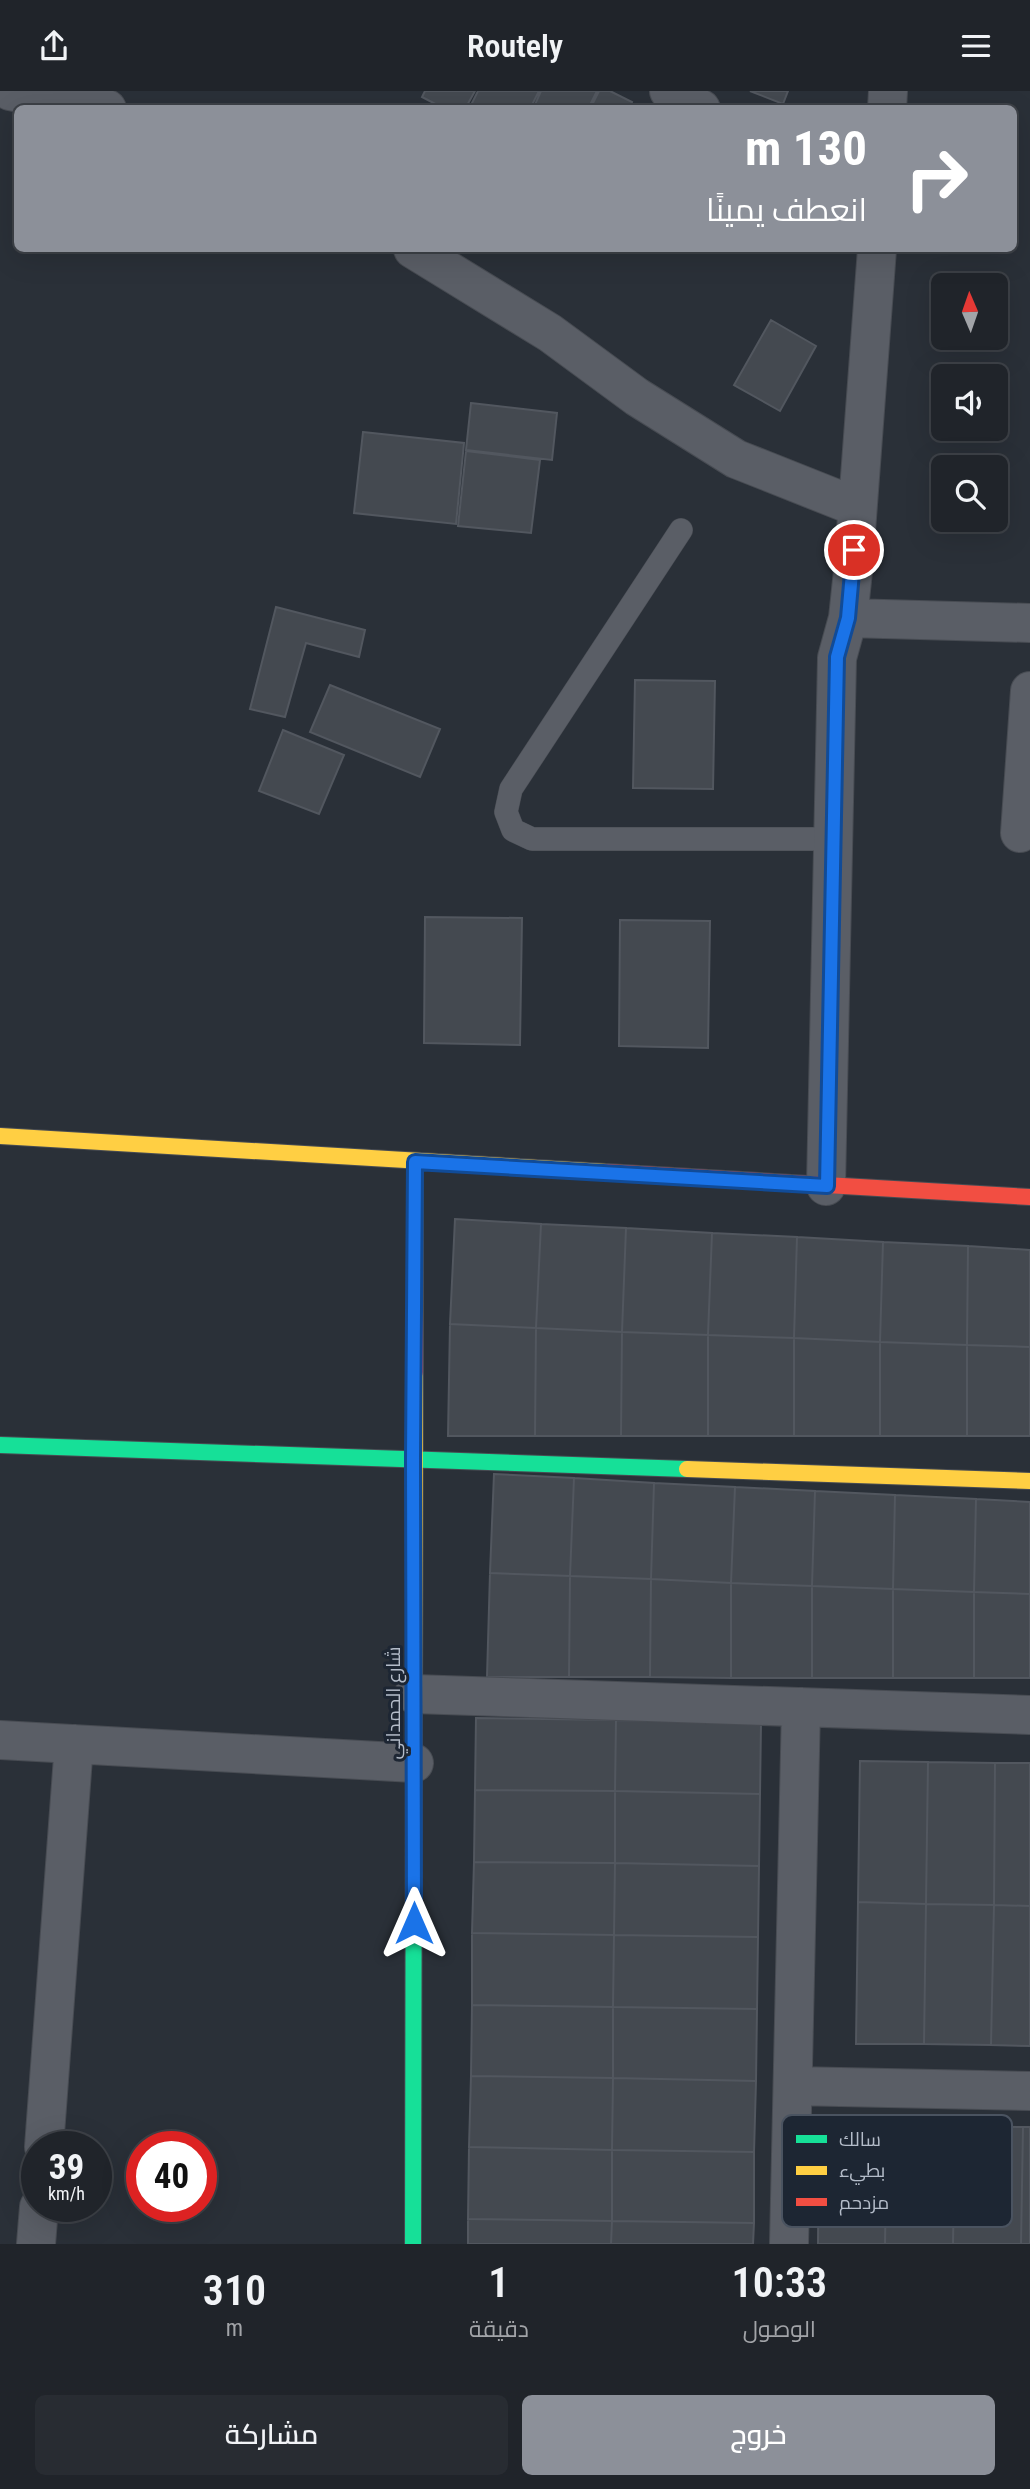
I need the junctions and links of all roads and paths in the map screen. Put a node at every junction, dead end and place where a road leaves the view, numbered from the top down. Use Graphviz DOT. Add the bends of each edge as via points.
graph roads {
  1 [pos="10,91"];
  2 [pos="669,91"];
  3 [pos="85,105"];
  4 [pos="694,105"];
  5 [pos="418,252"];
  6 [pos="877,252"];
  7 [pos="857,507"];
  8 [pos="681,530"];
  9 [pos="848,618"];
  10 [pos="1030,623"];
  11 [pos="1030,691"];
  12 [pos="1020,833"];
  13 [pos="833,839"];
  14 [pos="0,1136"];
  15 [pos="415,1162"];
  16 [pos="827,1186"];
  17 [pos="1030,1197"];
  18 [pos="0,1445"];
  19 [pos="413,1459"];
  20 [pos="1030,1481"];
  21 [pos="414,1694"];
  22 [pos="801,1707"];
  23 [pos="1030,1716"];
  24 [pos="0,1740"];
  25 [pos="74,1744"];
  26 [pos="414,1763"];
  27 [pos="793,2086"];
  28 [pos="1030,2091"];
  29 [pos="792,2115"];
  30 [pos="45,2131"];
  31 [pos="38,2222"];
  32 [pos="36,2244"];
  33 [pos="413,2244"];
  1 -- 3 [label="street"];
  2 -- 4 [label="street"];
  5 -- 7 [label="street" via="550,333 637,397 736,459"];
  6 -- 7 [label="street"];
  7 -- 9 [label="street"];
  8 -- 13 [label="lane" via="511,789 506,812 513,830 531,839"];
  9 -- 10 [label="street"];
  9 -- 13 [label="street" via="837,657"];
  11 -- 12 [label="street"];
  13 -- 16 [label="street"];
  14 -- 15 [label="street"];
  15 -- 16 [label="street"];
  15 -- 19 [label="street, شارع الحمداني"];
  16 -- 17 [label="street"];
  18 -- 19 [label="street"];
  19 -- 20 [label="street"];
  19 -- 21 [label="street, شارع الحمداني"];
  21 -- 22 [label="street"];
  21 -- 26 [label="street, شارع الحمداني"];
  22 -- 23 [label="street"];
  22 -- 27 [label="street"];
  24 -- 25 [label="street"];
  25 -- 26 [label="street"];
  25 -- 30 [label="street"];
  26 -- 33 [label="street, شارع الحمداني"];
  27 -- 28 [label="street"];
  27 -- 29 [label="street"];
  31 -- 32 [label="street"];
}
